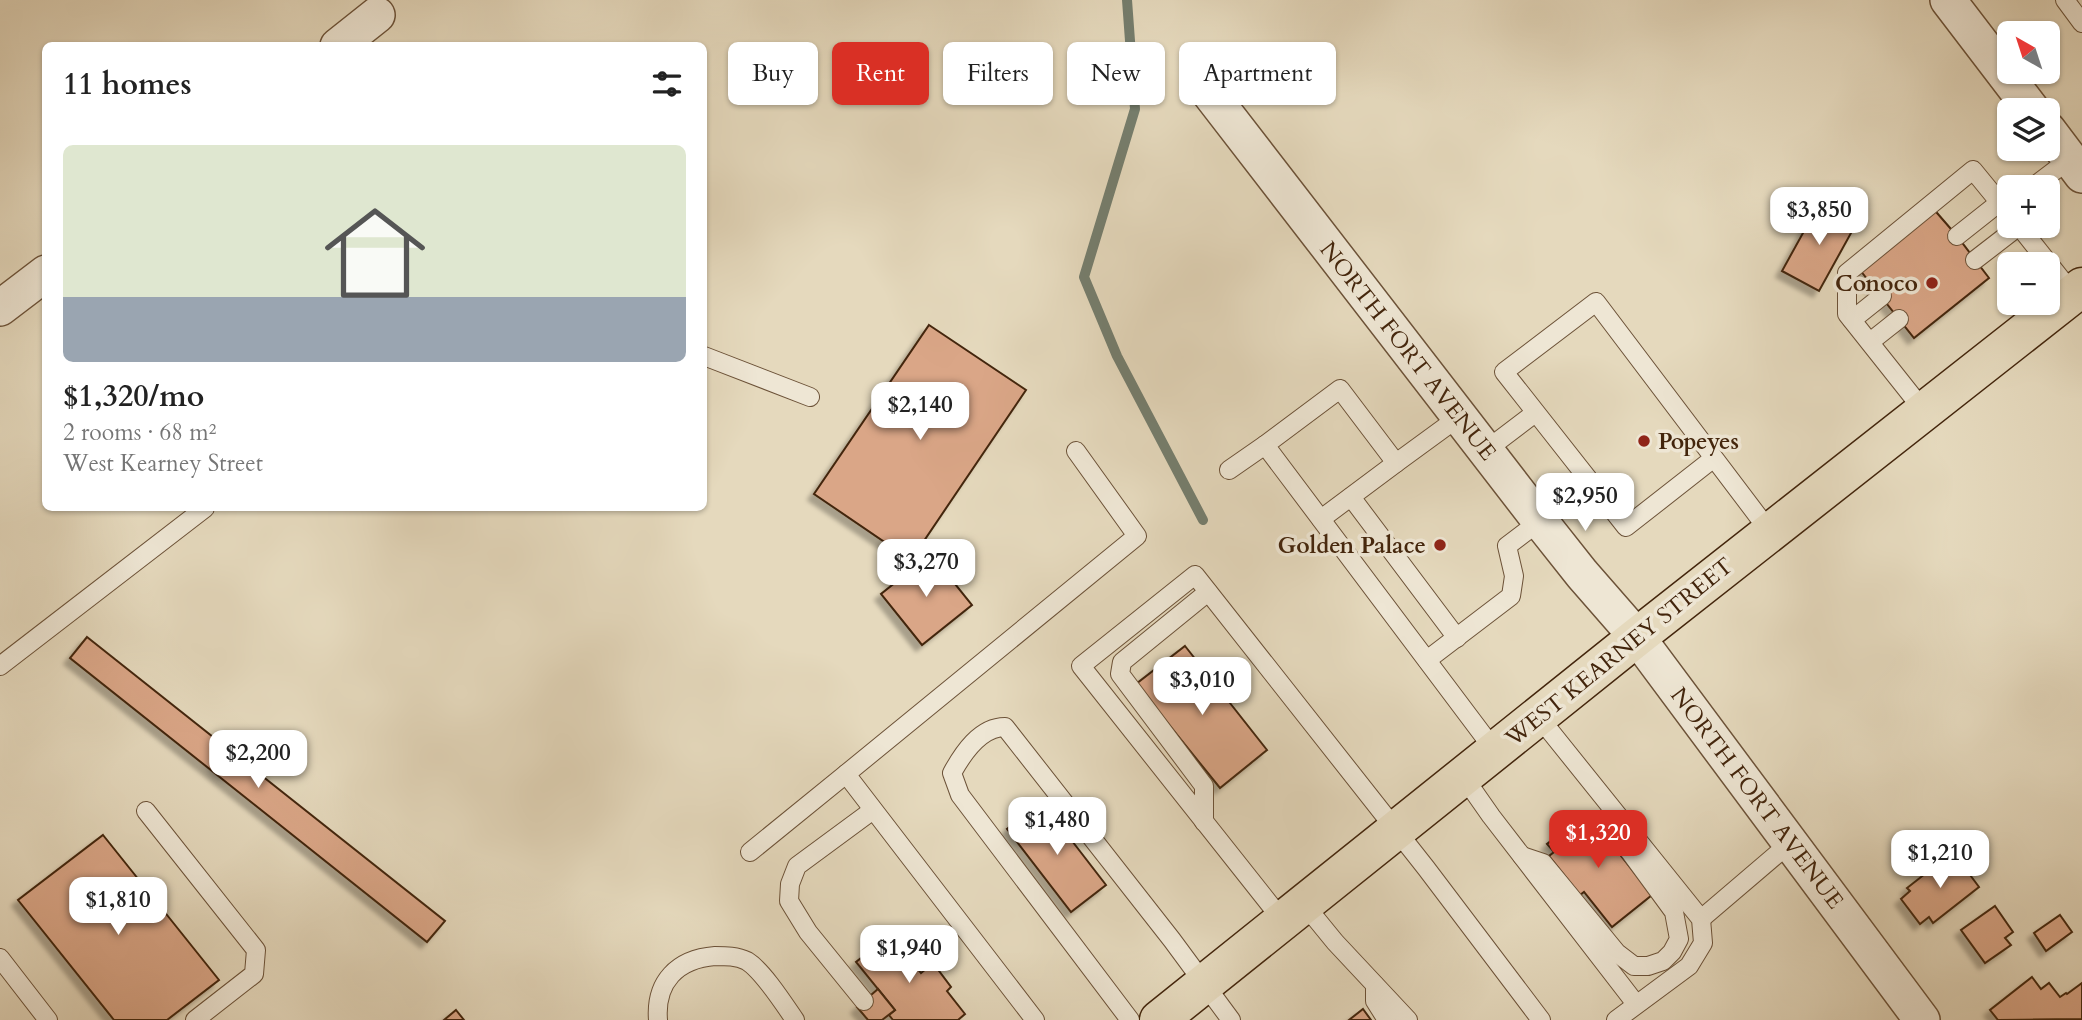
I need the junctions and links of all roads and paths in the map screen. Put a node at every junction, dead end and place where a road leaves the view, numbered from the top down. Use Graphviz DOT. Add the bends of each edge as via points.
graph roads {
  1 [pos="1948,0"];
  2 [pos="2065,0"];
  3 [pos="377,15"];
  4 [pos="2082,23"];
  5 [pos="343,42"];
  6 [pos="2023,98"];
  7 [pos="1219,105"];
  8 [pos="2060,146"];
  9 [pos="2076,167"];
  10 [pos="2059,175"];
  11 [pos="1997,198"];
  12 [pos="1997,213"];
  13 [pos="1958,236"];
  14 [pos="2003,238"];
  15 [pos="2030,238"];
  16 [pos="1975,260"];
  17 [pos="42,276"];
  18 [pos="2077,290"];
  19 [pos="1882,296"];
  20 [pos="0,308"];
  21 [pos="1899,319"];
  22 [pos="1852,320"];
  23 [pos="1870,342"];
  24 [pos="707,357"];
  25 [pos="810,397"];
  26 [pos="1924,411"];
  27 [pos="1535,413"];
  28 [pos="1458,417"];
  29 [pos="1265,444"];
  30 [pos="1076,451"];
  31 [pos="1485,451"];
  32 [pos="1714,458"];
  33 [pos="1396,463"];
  34 [pos="1229,470"];
  35 [pos="1352,497"];
  36 [pos="201,511"];
  37 [pos="1321,519"];
  38 [pos="1540,521"];
  39 [pos="1770,532"];
  40 [pos="1208,592"];
  41 [pos="1637,636"];
  42 [pos="1457,638"];
  43 [pos="1427,660"];
  44 [pos="0,666"];
  45 [pos="1538,716"];
  46 [pos="1495,751"];
  47 [pos="846,774"];
  48 [pos="1463,776"];
  49 [pos="1610,805"];
  50 [pos="873,810"];
  51 [pos="146,811"];
  52 [pos="1204,822"];
  53 [pos="1396,830"];
  54 [pos="1790,843"];
  55 [pos="750,852"];
  56 [pos="1521,856"];
  57 [pos="1294,912"];
  58 [pos="1701,919"];
  59 [pos="0,958"];
  60 [pos="1374,984"];
  61 [pos="1203,985"];
  62 [pos="864,1001"];
  63 [pos="1636,1004"];
  64 [pos="48,1020"];
  65 [pos="195,1020"];
  66 [pos="659,1020"];
  67 [pos="795,1020"];
  68 [pos="1035,1020"];
  69 [pos="1130,1020"];
  70 [pos="1159,1020"];
  71 [pos="1231,1020"];
  72 [pos="1387,1020"];
  73 [pos="1408,1020"];
  74 [pos="1541,1020"];
  75 [pos="1616,1020"];
  76 [pos="1922,1020"];
  1 -- 6 [label="street"];
  2 -- 4 [label="lane"];
  3 -- 5 [label="street"];
  7 -- 28 [label="street, NORTH FORT AVENUE"];
  8 -- 9 [label="street"];
  9 -- 10 [label="lane"];
  11 -- 22 [label="lane" via="1973,170 1847,273 1847,314"];
  12 -- 13 [label="lane"];
  14 -- 16 [label="lane"];
  15 -- 18 [label="lane"];
  17 -- 20 [label="street"];
  18 -- 26 [label="main road, WEST KEARNEY STREET"];
  19 -- 22 [label="lane"];
  21 -- 23 [label="lane"];
  22 -- 23 [label="lane"];
  23 -- 26 [label="lane"];
  24 -- 25 [label="lane"];
  26 -- 39 [label="main road, WEST KEARNEY STREET"];
  27 -- 31 [label="lane"];
  27 -- 32 [label="lane" via="1626,527"];
  27 -- 32 [label="lane" via="1504,372 1596,302"];
  28 -- 31 [label="street, NORTH FORT AVENUE"];
  28 -- 33 [label="lane"];
  29 -- 33 [label="lane" via="1340,389"];
  29 -- 34 [label="lane"];
  29 -- 37 [label="lane"];
  30 -- 47 [label="lane" via="1137,536"];
  31 -- 38 [label="street, NORTH FORT AVENUE"];
  32 -- 39 [label="lane"];
  33 -- 35 [label="lane"];
  35 -- 37 [label="lane"];
  35 -- 42 [label="lane"];
  36 -- 44 [label="lane"];
  37 -- 43 [label="lane"];
  38 -- 41 [label="street, NORTH FORT AVENUE"];
  38 -- 42 [label="lane" via="1507,546 1514,576 1511,596"];
  39 -- 41 [label="main road, WEST KEARNEY STREET"];
  40 -- 52 [label="lane" via="1122,662 1119,674 1204,786"];
  40 -- 52 [label="lane" via="1195,575 1081,666"];
  40 -- 53 [label="lane"];
  41 -- 45 [label="main road, WEST KEARNEY STREET"];
  41 -- 54 [label="street, NORTH FORT AVENUE"];
  42 -- 43 [label="lane"];
  43 -- 46 [label="lane"];
  45 -- 46 [label="main road, WEST KEARNEY STREET"];
  45 -- 49 [label="lane"];
  46 -- 48 [label="main road, WEST KEARNEY STREET"];
  47 -- 50 [label="lane"];
  47 -- 55 [label="lane"];
  48 -- 53 [label="main road, WEST KEARNEY STREET"];
  48 -- 56 [label="lane"];
  49 -- 56 [label="lane" via="1619,837 1674,912 1679,939 1663,961 1634,966 1617,953 1543,863"];
  49 -- 58 [label="lane"];
  50 -- 62 [label="lane" via="797,866 789,901"];
  50 -- 68 [label="lane"];
  51 -- 65 [label="lane" via="256,950 254,974"];
  52 -- 57 [label="lane"];
  53 -- 57 [label="main road, WEST KEARNEY STREET"];
  53 -- 74 [label="lane"];
  54 -- 58 [label="lane"];
  54 -- 76 [label="street, NORTH FORT AVENUE"];
  56 -- 63 [label="lane"];
  57 -- 60 [label="lane" via="1335,942"];
  57 -- 61 [label="main road, WEST KEARNEY STREET"];
  58 -- 63 [label="lane" via="1703,943 1689,966"];
  59 -- 64 [label="lane"];
  60 -- 72 [label="lane" via="1375,1002"];
  60 -- 73 [label="lane"];
  61 -- 69 [label="lane" via="1005,727 995,727 962,754 952,773 960,794"];
  61 -- 70 [label="main road, WEST KEARNEY STREET"];
  61 -- 71 [label="lane"];
  63 -- 75 [label="lane"];
  66 -- 67 [label="lane" via="657,1003 667,980 687,961 729,955 747,962 775,990"];
}
